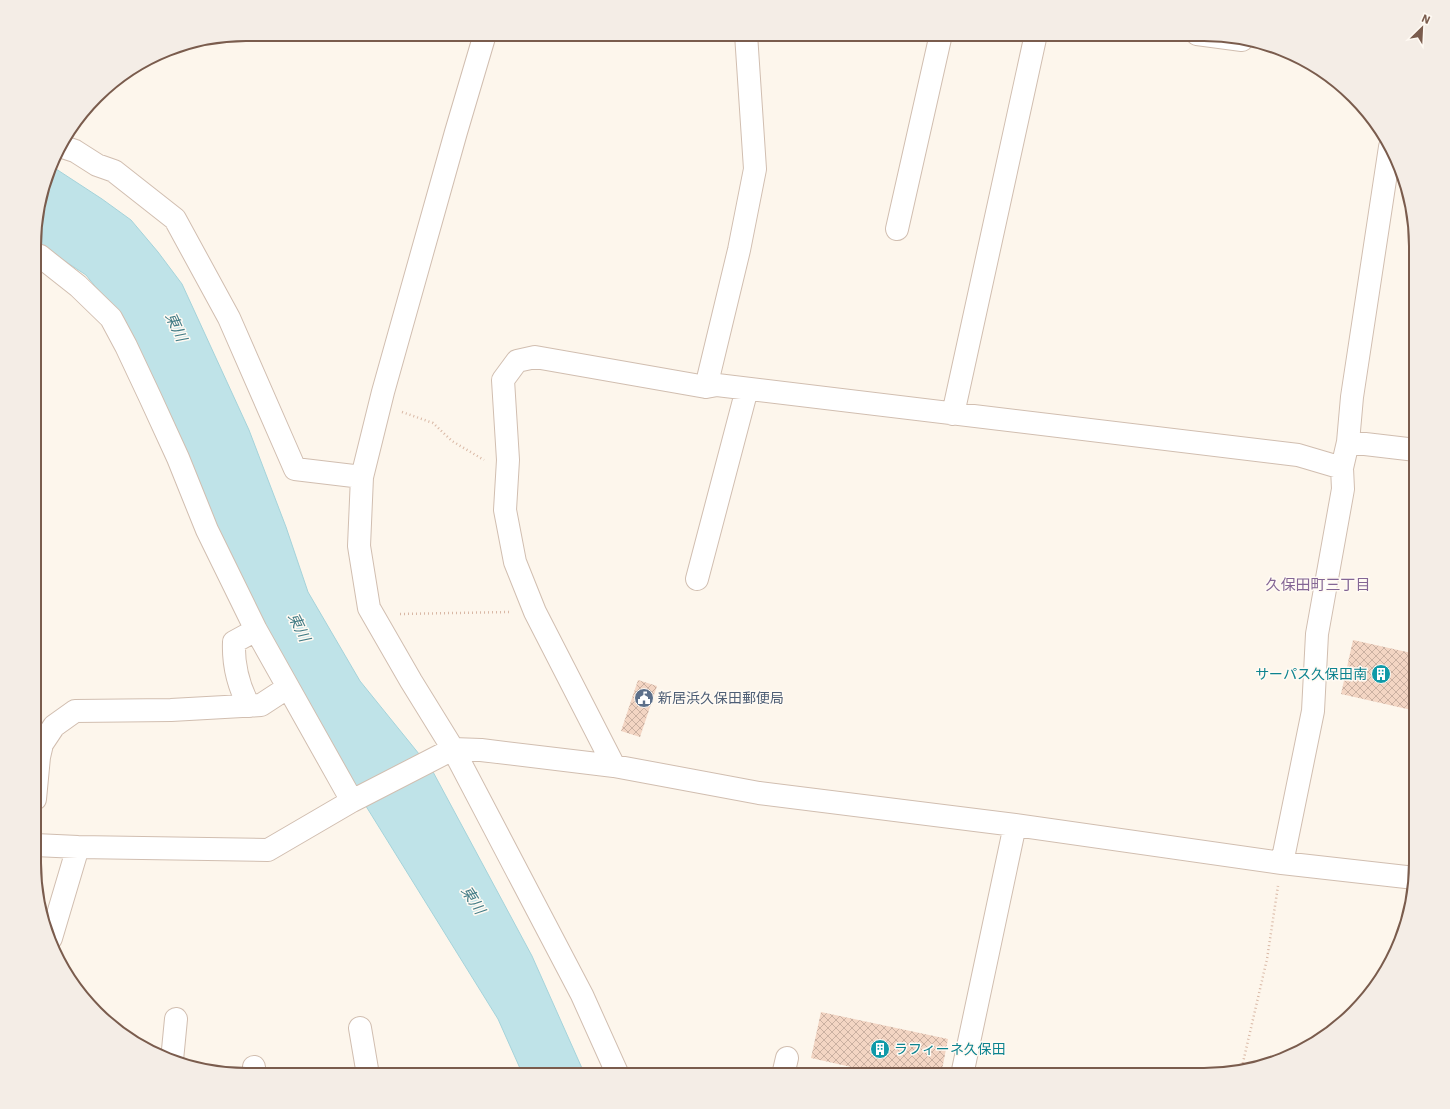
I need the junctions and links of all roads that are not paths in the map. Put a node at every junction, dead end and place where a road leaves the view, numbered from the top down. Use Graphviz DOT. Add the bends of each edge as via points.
graph roads {
  1 [pos="483,41"];
  2 [pos="746,41"];
  3 [pos="939,41"];
  4 [pos="1034,41"];
  5 [pos="67,148"];
  6 [pos="1388,157"];
  7 [pos="897,229"];
  8 [pos="41,257"];
  9 [pos="706,387"];
  10 [pos="746,389"];
  11 [pos="953,414"];
  12 [pos="1348,442"];
  13 [pos="1409,449"];
  14 [pos="1342,468"];
  15 [pos="362,477"];
  16 [pos="697,579"];
  17 [pos="256,630"];
  18 [pos="287,688"];
  19 [pos="249,706"];
  20 [pos="41,748"];
  21 [pos="445,754"];
  22 [pos="614,766"];
  23 [pos="354,800"];
  24 [pos="1014,825"];
  25 [pos="41,845"];
  26 [pos="78,848"];
  27 [pos="1282,863"];
  28 [pos="1409,877"];
  29 [pos="53,931"];
  30 [pos="176,1019"];
  31 [pos="360,1028"];
  32 [pos="173,1054"];
  33 [pos="367,1068"];
  34 [pos="615,1068"];
  35 [pos="963,1068"];
  1 -- 15 [label="street" via="380,404"];
  2 -- 9 [label="street" via="754,168 739,250"];
  3 -- 7 [label="street"];
  4 -- 11 [label="street"];
  5 -- 15 [label="street" via="97,165 114,170 175,219 229,318 295,469"];
  6 -- 12 [label="street" via="1352,397"];
  8 -- 17 [label="street" via="78,286 110,318 150,397 208,530"];
  9 -- 10 [label="street" via="718,385"];
  9 -- 22 [label="street" via="535,357 517,361 503,380 508,469 505,510 515,562 535,612"];
  10 -- 11 [label="street"];
  10 -- 16 [label="street"];
  11 -- 14 [label="street" via="1298,455"];
  12 -- 13 [label="street"];
  12 -- 14 [label="street"];
  14 -- 27 [label="street" via="1343,489 1317,634 1313,711"];
  15 -- 21 [label="street" via="359,546 369,608 410,681"];
  17 -- 18 [label="street"];
  17 -- 19 [label="street" via="234,642 234,658 241,691"];
  18 -- 19 [label="street" via="261,705"];
  18 -- 23 [label="street"];
  19 -- 20 [label="street" via="75,711 54,726"];
  21 -- 22 [label="street" via="481,750"];
  21 -- 23 [label="street"];
  21 -- 34 [label="street" via="582,995"];
  22 -- 24 [label="street" via="759,793"];
  23 -- 26 [label="street" via="268,850"];
  24 -- 27 [label="street"];
  24 -- 35 [label="street"];
  25 -- 26 [label="street"];
  26 -- 29 [label="street"];
  27 -- 28 [label="street"];
  30 -- 32 [label="street"];
  31 -- 33 [label="street"];
}
